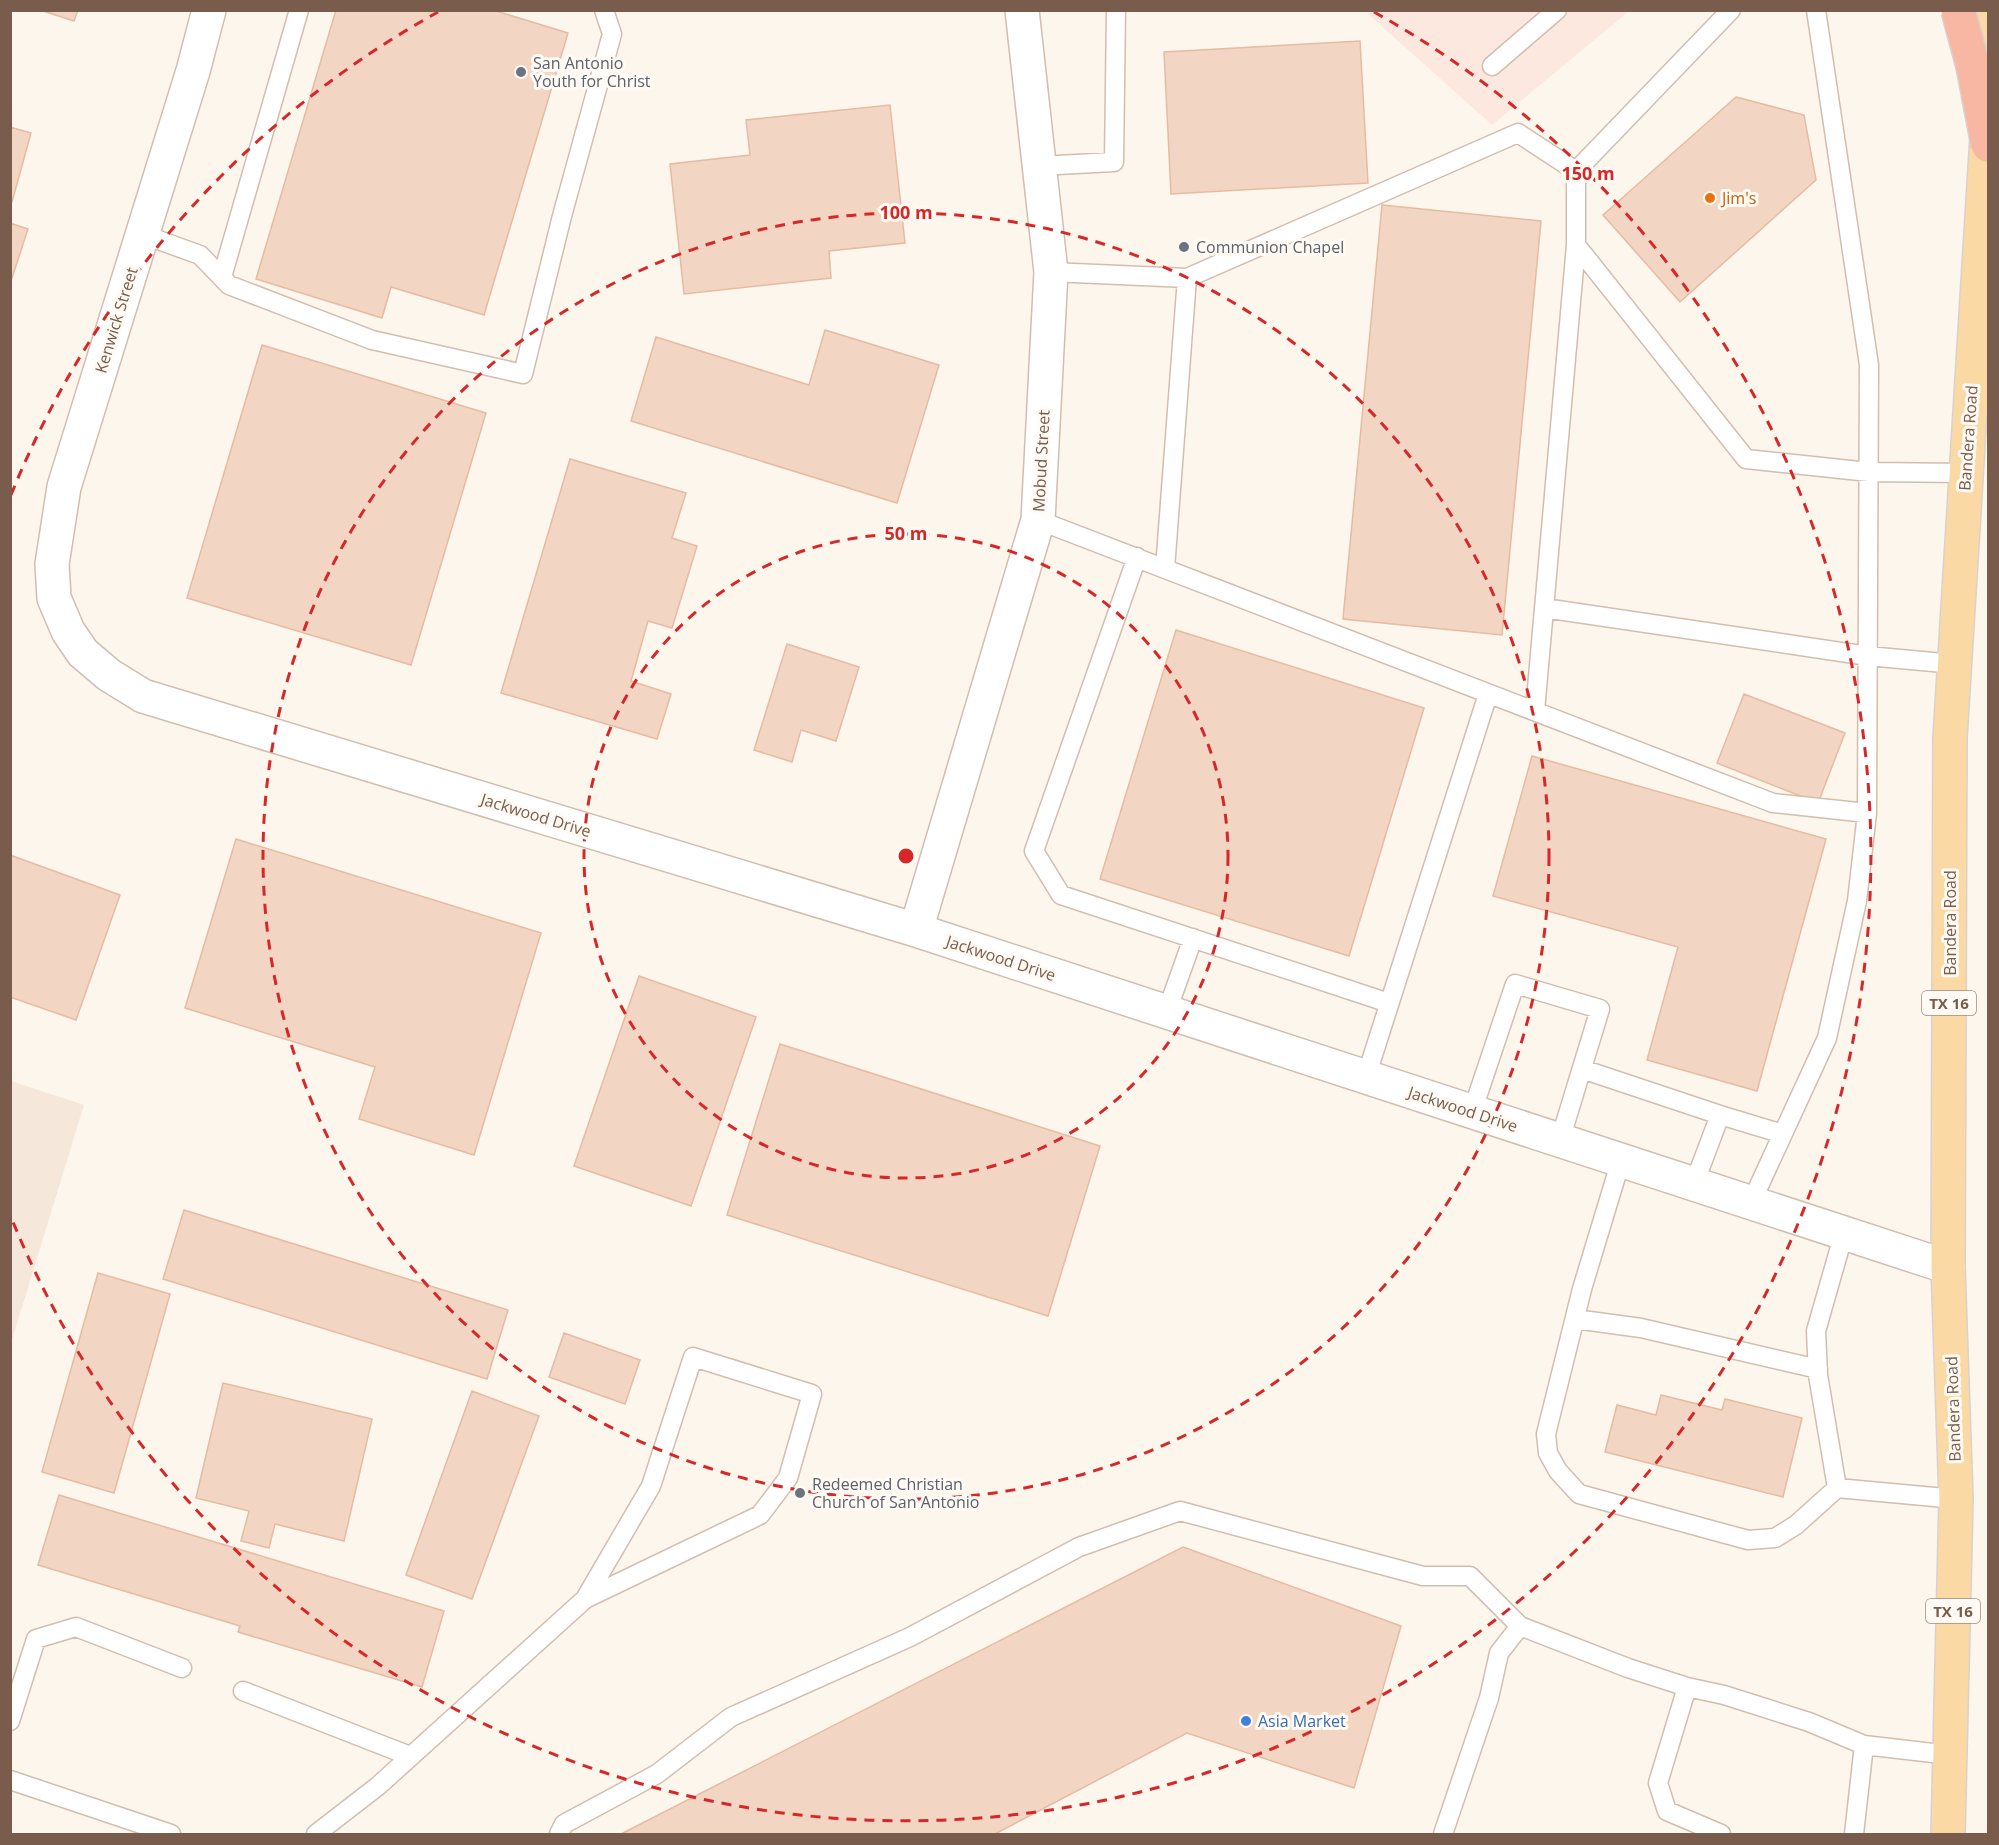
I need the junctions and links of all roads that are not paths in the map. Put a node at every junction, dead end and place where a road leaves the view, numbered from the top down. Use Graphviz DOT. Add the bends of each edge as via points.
graph roads {
  1 [pos="209,10"];
  2 [pos="299,10"];
  3 [pos="604,10"];
  4 [pos="1022,10"];
  5 [pos="1116,10"];
  6 [pos="1557,10"];
  7 [pos="1731,10"];
  8 [pos="1816,10"];
  9 [pos="1958,10"];
  10 [pos="1976,10"];
  11 [pos="1492,66"];
  12 [pos="1989,72"];
  13 [pos="1989,120"];
  14 [pos="1989,145"];
  15 [pos="1039,166"];
  16 [pos="1576,171"];
  17 [pos="142,234"];
  18 [pos="1576,245"];
  19 [pos="1051,272"];
  20 [pos="222,277"];
  21 [pos="1187,278"];
  22 [pos="1869,472"];
  23 [pos="1966,473"];
  24 [pos="1038,520"];
  25 [pos="1137,558"];
  26 [pos="1166,569"];
  27 [pos="1544,608"];
  28 [pos="68,631"];
  29 [pos="1868,656"];
  30 [pos="1954,664"];
  31 [pos="1488,694"];
  32 [pos="1535,711"];
  33 [pos="1867,813"];
  34 [pos="916,930"];
  35 [pos="1193,938"];
  36 [pos="1389,1003"];
  37 [pos="1167,1011"];
  38 [pos="1582,1069"];
  39 [pos="1366,1077"];
  40 [pos="1472,1112"];
  41 [pos="1720,1115"];
  42 [pos="1783,1134"];
  43 [pos="1560,1140"];
  44 [pos="1621,1160"];
  45 [pos="1694,1184"];
  46 [pos="1752,1203"];
  47 [pos="1844,1233"];
  48 [pos="1948,1267"];
  49 [pos="1575,1319"];
  50 [pos="1818,1369"];
  51 [pos="1837,1488"];
  52 [pos="1956,1499"];
  53 [pos="585,1599"];
  54 [pos="1520,1626"];
  55 [pos="182,1668"];
  56 [pos="1687,1687"];
  57 [pos="243,1691"];
  58 [pos="10,1721"];
  59 [pos="1864,1745"];
  60 [pos="1950,1755"];
  61 [pos="410,1756"];
  62 [pos="10,1780"];
  63 [pos="1713,1833"];
  64 [pos="171,1834"];
  65 [pos="316,1834"];
  66 [pos="560,1834"];
  67 [pos="1443,1834"];
  68 [pos="1854,1834"];
  69 [pos="1948,1834"];
  1 -- 17 [label="street, Kenwick Street"];
  2 -- 20 [label="lane"];
  3 -- 20 [label="lane" via="612,34 523,374 372,340 229,285"];
  4 -- 15 [label="street, Mobud Street"];
  5 -- 15 [label="lane" via="1114,162"];
  6 -- 11 [label="lane"];
  7 -- 16 [label="lane"];
  8 -- 22 [label="lane" via="1869,365"];
  9 -- 14 [label="highway, bridge"];
  10 -- 12 [label="main road"];
  13 -- 23 [label="main road, Bandera Road / TX 16"];
  15 -- 19 [label="street, Mobud Street"];
  16 -- 18 [label="lane"];
  16 -- 21 [label="lane" via="1518,133"];
  17 -- 20 [label="lane" via="200,255"];
  17 -- 28 [label="street, Kenwick Street" via="64,487 52,564 54,598"];
  18 -- 22 [label="lane" via="1746,459"];
  18 -- 27 [label="lane"];
  19 -- 21 [label="lane"];
  19 -- 24 [label="street, Mobud Street"];
  21 -- 26 [label="lane"];
  22 -- 23 [label="lane"];
  22 -- 29 [label="lane"];
  23 -- 30 [label="main road, Bandera Road / TX 16"];
  24 -- 25 [label="lane"];
  24 -- 34 [label="street, Mobud Street"];
  25 -- 26 [label="lane"];
  25 -- 35 [label="lane" via="1034,851 1061,895"];
  26 -- 31 [label="lane"];
  27 -- 29 [label="lane"];
  27 -- 32 [label="lane"];
  28 -- 34 [label="street, Jackwood Drive" via="83,653 143,696"];
  29 -- 30 [label="lane"];
  29 -- 33 [label="lane"];
  30 -- 48 [label="main road, Bandera Road / TX 16" via="1950,738"];
  31 -- 32 [label="lane"];
  31 -- 36 [label="lane"];
  32 -- 33 [label="lane" via="1773,803"];
  33 -- 42 [label="lane" via="1857,901 1827,1038"];
  34 -- 37 [label="street, Jackwood Drive"];
  35 -- 36 [label="lane"];
  35 -- 37 [label="lane"];
  36 -- 39 [label="lane"];
  37 -- 39 [label="street, Jackwood Drive"];
  38 -- 40 [label="lane" via="1600,1009 1515,984"];
  38 -- 41 [label="lane"];
  38 -- 43 [label="lane"];
  39 -- 40 [label="street, Jackwood Drive"];
  40 -- 43 [label="street, Jackwood Drive"];
  41 -- 42 [label="lane"];
  41 -- 45 [label="lane"];
  42 -- 46 [label="lane"];
  43 -- 44 [label="street, Jackwood Drive"];
  44 -- 45 [label="street, Jackwood Drive"];
  44 -- 49 [label="lane"];
  45 -- 46 [label="street, Jackwood Drive"];
  46 -- 47 [label="street, Jackwood Drive"];
  47 -- 48 [label="street, Jackwood Drive"];
  47 -- 50 [label="lane" via="1816,1331"];
  48 -- 52 [label="main road, Bandera Road / TX 16"];
  49 -- 50 [label="lane" via="1641,1328"];
  49 -- 51 [label="lane" via="1546,1434 1548,1453 1579,1494 1748,1540 1775,1539"];
  50 -- 51 [label="lane"];
  51 -- 52 [label="lane"];
  52 -- 60 [label="main road, Bandera Road / TX 16"];
  53 -- 53 [label="lane" via="651,1486 693,1357 812,1394 788,1478 760,1515"];
  53 -- 61 [label="lane"];
  54 -- 56 [label="lane"];
  54 -- 66 [label="lane" via="1470,1576 1423,1575 1180,1511 1079,1547 910,1637 731,1717 657,1774 564,1824"];
  54 -- 67 [label="lane" via="1499,1653 1489,1698"];
  55 -- 58 [label="lane" via="76,1627 36,1639"];
  56 -- 59 [label="lane" via="1809,1722"];
  56 -- 63 [label="lane" via="1658,1783 1667,1811"];
  57 -- 61 [label="lane"];
  59 -- 60 [label="lane"];
  59 -- 68 [label="lane"];
  60 -- 69 [label="main road, Bandera Road / TX 16"];
  61 -- 65 [label="lane"];
  62 -- 64 [label="lane"];
}
